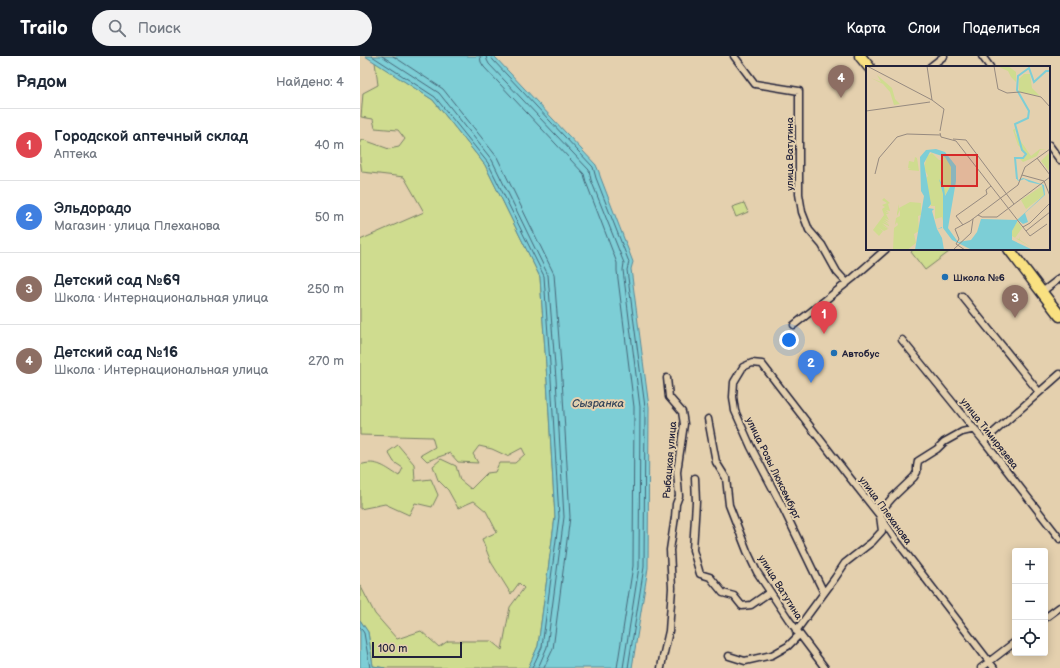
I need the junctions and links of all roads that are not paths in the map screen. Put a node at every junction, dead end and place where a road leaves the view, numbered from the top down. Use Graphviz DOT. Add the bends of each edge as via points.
graph roads {
  1 [pos="734,56"];
  2 [pos="860,56"];
  3 [pos="944,56"];
  4 [pos="982,56"];
  5 [pos="868,66"];
  6 [pos="931,66"];
  7 [pos="989,66"];
  8 [pos="1050,146"];
  9 [pos="1060,160"];
  10 [pos="885,250"];
  11 [pos="1010,250"];
  12 [pos="1060,278"];
  13 [pos="847,283"];
  14 [pos="1042,292"];
  15 [pos="962,296"];
  16 [pos="1060,316"];
  17 [pos="794,325"];
  18 [pos="902,340"];
  19 [pos="762,364"];
  20 [pos="1060,374"];
  21 [pos="667,378"];
  22 [pos="1039,392"];
  23 [pos="708,419"];
  24 [pos="975,429"];
  25 [pos="984,441"];
  26 [pos="695,478"];
  27 [pos="880,516"];
  28 [pos="1060,539"];
  29 [pos="770,592"];
  30 [pos="824,593"];
  31 [pos="1060,607"];
  32 [pos="1048,616"];
  33 [pos="798,633"];
  34 [pos="1012,644"];
  35 [pos="729,656"];
  36 [pos="989,661"];
  37 [pos="661,668"];
  38 [pos="825,668"];
  39 [pos="981,668"];
  40 [pos="994,668"];
  1 -- 13 [label="street, улица Ватутина" via="755,84 799,90 802,212 809,230"];
  2 -- 5 [label="main road"];
  3 -- 6 [label="street"];
  4 -- 7 [label="street"];
  8 -- 9 [label="street"];
  10 -- 13 [label="street"];
  11 -- 14 [label="main road"];
  12 -- 14 [label="street"];
  13 -- 17 [label="street"];
  14 -- 16 [label="main road"];
  15 -- 22 [label="street"];
  18 -- 24 [label="street, улица Тимирязева"];
  19 -- 27 [label="street, улица Плеханова"];
  19 -- 30 [label="street, улица Розы Люксембург" via="752,363 743,367 734,382 735,411"];
  20 -- 22 [label="street"];
  21 -- 37 [label="street, Рыбацкая улица" via="669,397 682,412 684,424 677,472 679,496 670,550 672,588 669,631"];
  22 -- 25 [label="street"];
  23 -- 29 [label="street, улица Ватутина" via="716,462 726,478 735,520 757,572"];
  24 -- 25 [label="street, улица Тимирязева"];
  24 -- 27 [label="street" via="962,432 944,442 918,461 914,477 892,498"];
  25 -- 28 [label="street, улица Тимирязева"];
  26 -- 29 [label="street" via="693,550 700,574 710,577 723,593 734,596 742,606 751,605"];
  27 -- 30 [label="street" via="882,531 845,563"];
  27 -- 36 [label="street, улица Плеханова"];
  29 -- 33 [label="street, улица Ватутина"];
  30 -- 33 [label="street"];
  31 -- 32 [label="street"];
  33 -- 35 [label="street" via="788,646 772,655 745,661"];
  33 -- 38 [label="street, улица Ватутина"];
  34 -- 36 [label="street"];
  36 -- 39 [label="street"];
  36 -- 40 [label="street, улица Плеханова"];
}
